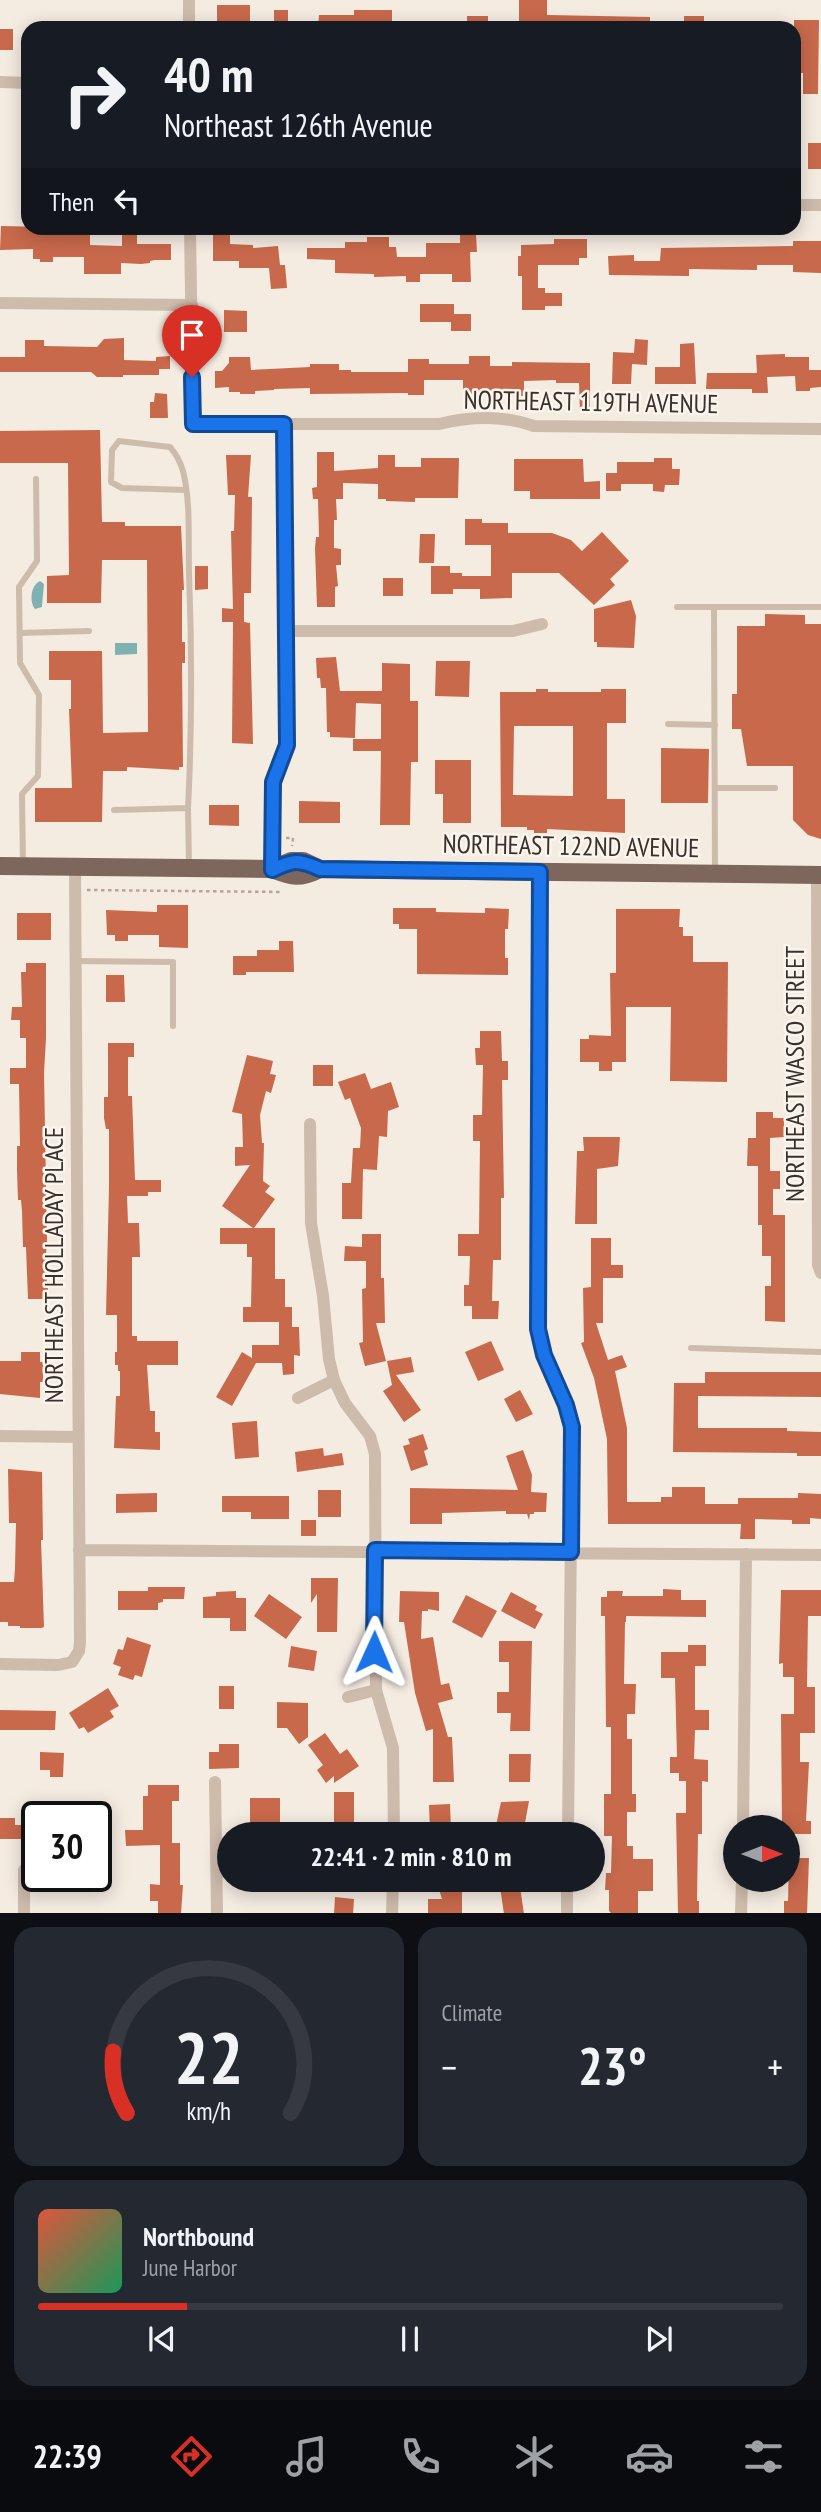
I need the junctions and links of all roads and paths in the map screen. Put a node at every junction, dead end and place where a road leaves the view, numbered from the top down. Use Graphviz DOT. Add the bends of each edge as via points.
graph roads {
  1 [pos="189,0"];
  2 [pos="189,21"];
  3 [pos="0,82"];
  4 [pos="21,83"];
  5 [pos="801,205"];
  6 [pos="821,205"];
  7 [pos="191,235"];
  8 [pos="0,303"];
  9 [pos="192,305"];
  10 [pos="284,424"];
  11 [pos="821,429"];
  12 [pos="36,480"];
  13 [pos="186,490"];
  14 [pos="677,607"];
  15 [pos="714,607"];
  16 [pos="821,607"];
  17 [pos="542,624"];
  18 [pos="89,631"];
  19 [pos="285,631"];
  20 [pos="20,633"];
  21 [pos="668,724"];
  22 [pos="715,725"];
  23 [pos="715,788"];
  24 [pos="775,788"];
  25 [pos="188,808"];
  26 [pos="114,810"];
  27 [pos="284,838"];
  28 [pos="292,846"];
  29 [pos="0,866"];
  30 [pos="23,866"];
  31 [pos="75,867"];
  32 [pos="189,868"];
  33 [pos="272,870"];
  34 [pos="540,872"];
  35 [pos="715,874"];
  36 [pos="819,875"];
  37 [pos="75,890"];
  38 [pos="283,892"];
  39 [pos="75,961"];
  40 [pos="173,1026"];
  41 [pos="310,1124"];
  42 [pos="819,1234"];
  43 [pos="821,1273"];
  44 [pos="691,1349"];
  45 [pos="821,1352"];
  46 [pos="334,1380"];
  47 [pos="298,1398"];
  48 [pos="0,1436"];
  49 [pos="77,1437"];
  50 [pos="79,1550"];
  51 [pos="375,1550"];
  52 [pos="571,1552"];
  53 [pos="746,1554"];
  54 [pos="821,1555"];
  55 [pos="0,1664"];
  56 [pos="376,1690"];
  57 [pos="348,1697"];
  58 [pos="215,1782"];
  59 [pos="743,1815"];
  60 [pos="394,1822"];
  61 [pos="568,1822"];
  62 [pos="24,1892"];
  63 [pos="393,1892"];
  64 [pos="567,1892"];
  65 [pos="742,1892"];
  66 [pos="24,1913"];
  67 [pos="217,1913"];
  68 [pos="392,1913"];
  69 [pos="567,1913"];
  70 [pos="741,1913"];
  1 -- 2 [label="street"];
  3 -- 4 [label="street"];
  5 -- 6 [label="street"];
  7 -- 9 [label="street"];
  8 -- 9 [label="street"];
  9 -- 10 [label="street, NORTHEAST 119TH AVENUE" via="193,424"];
  10 -- 11 [label="street, NORTHEAST 119TH AVENUE" via="439,424 462,418 513,418 534,426"];
  10 -- 19 [label="street"];
  12 -- 20 [label="lane" via="37,561 19,587"];
  13 -- 13 [label="lane" via="122,488 111,482 112,450 119,442 170,447 178,457"];
  13 -- 25 [label="lane" via="191,627"];
  14 -- 15 [label="lane"];
  15 -- 16 [label="lane"];
  15 -- 22 [label="lane"];
  17 -- 19 [label="street" via="513,631"];
  18 -- 20 [label="lane"];
  19 -- 33 [label="street" via="287,745 273,782"];
  20 -- 30 [label="lane" via="20,663 39,695 38,776 22,794"];
  21 -- 22 [label="lane"];
  22 -- 23 [label="lane"];
  23 -- 24 [label="lane"];
  23 -- 35 [label="lane"];
  25 -- 26 [label="lane"];
  25 -- 32 [label="lane"];
  27 -- 28 [label="path" via="293,838"];
  29 -- 30 [label="main road, NORTHEAST 122ND AVENUE"];
  30 -- 31 [label="main road, NORTHEAST 122ND AVENUE"];
  31 -- 32 [label="main road, NORTHEAST 122ND AVENUE"];
  31 -- 37 [label="street, NORTHEAST HOLLADAY PLACE"];
  32 -- 33 [label="main road, NORTHEAST 122ND AVENUE"];
  33 -- 34 [label="main road, NORTHEAST 122ND AVENUE" via="303,861 320,869"];
  34 -- 35 [label="main road, NORTHEAST 122ND AVENUE"];
  34 -- 52 [label="street" via="538,1329 572,1427"];
  35 -- 36 [label="main road, NORTHEAST 122ND AVENUE"];
  36 -- 42 [label="street, NORTHEAST WASCO STREET"];
  37 -- 38 [label="path"];
  37 -- 39 [label="street, NORTHEAST HOLLADAY PLACE"];
  39 -- 40 [label="lane" via="173,962"];
  39 -- 49 [label="street, NORTHEAST HOLLADAY PLACE"];
  41 -- 46 [label="street" via="311,1223"];
  42 -- 43 [label="street, NORTHEAST WASCO STREET"];
  44 -- 45 [label="lane"];
  46 -- 47 [label="street"];
  46 -- 51 [label="street" via="375,1454"];
  48 -- 49 [label="street"];
  49 -- 50 [label="street, NORTHEAST HOLLADAY PLACE"];
  50 -- 51 [label="street"];
  50 -- 55 [label="street, NORTHEAST HOLLADAY PLACE" via="80,1643 72,1662"];
  51 -- 52 [label="street"];
  51 -- 56 [label="street"];
  52 -- 53 [label="street"];
  52 -- 61 [label="street"];
  53 -- 54 [label="street"];
  53 -- 59 [label="street"];
  56 -- 57 [label="street"];
  56 -- 60 [label="street" via="393,1748"];
  58 -- 67 [label="street"];
  62 -- 66 [label="street"];
  63 -- 68 [label="street"];
  64 -- 69 [label="street"];
  65 -- 70 [label="street"];
}
